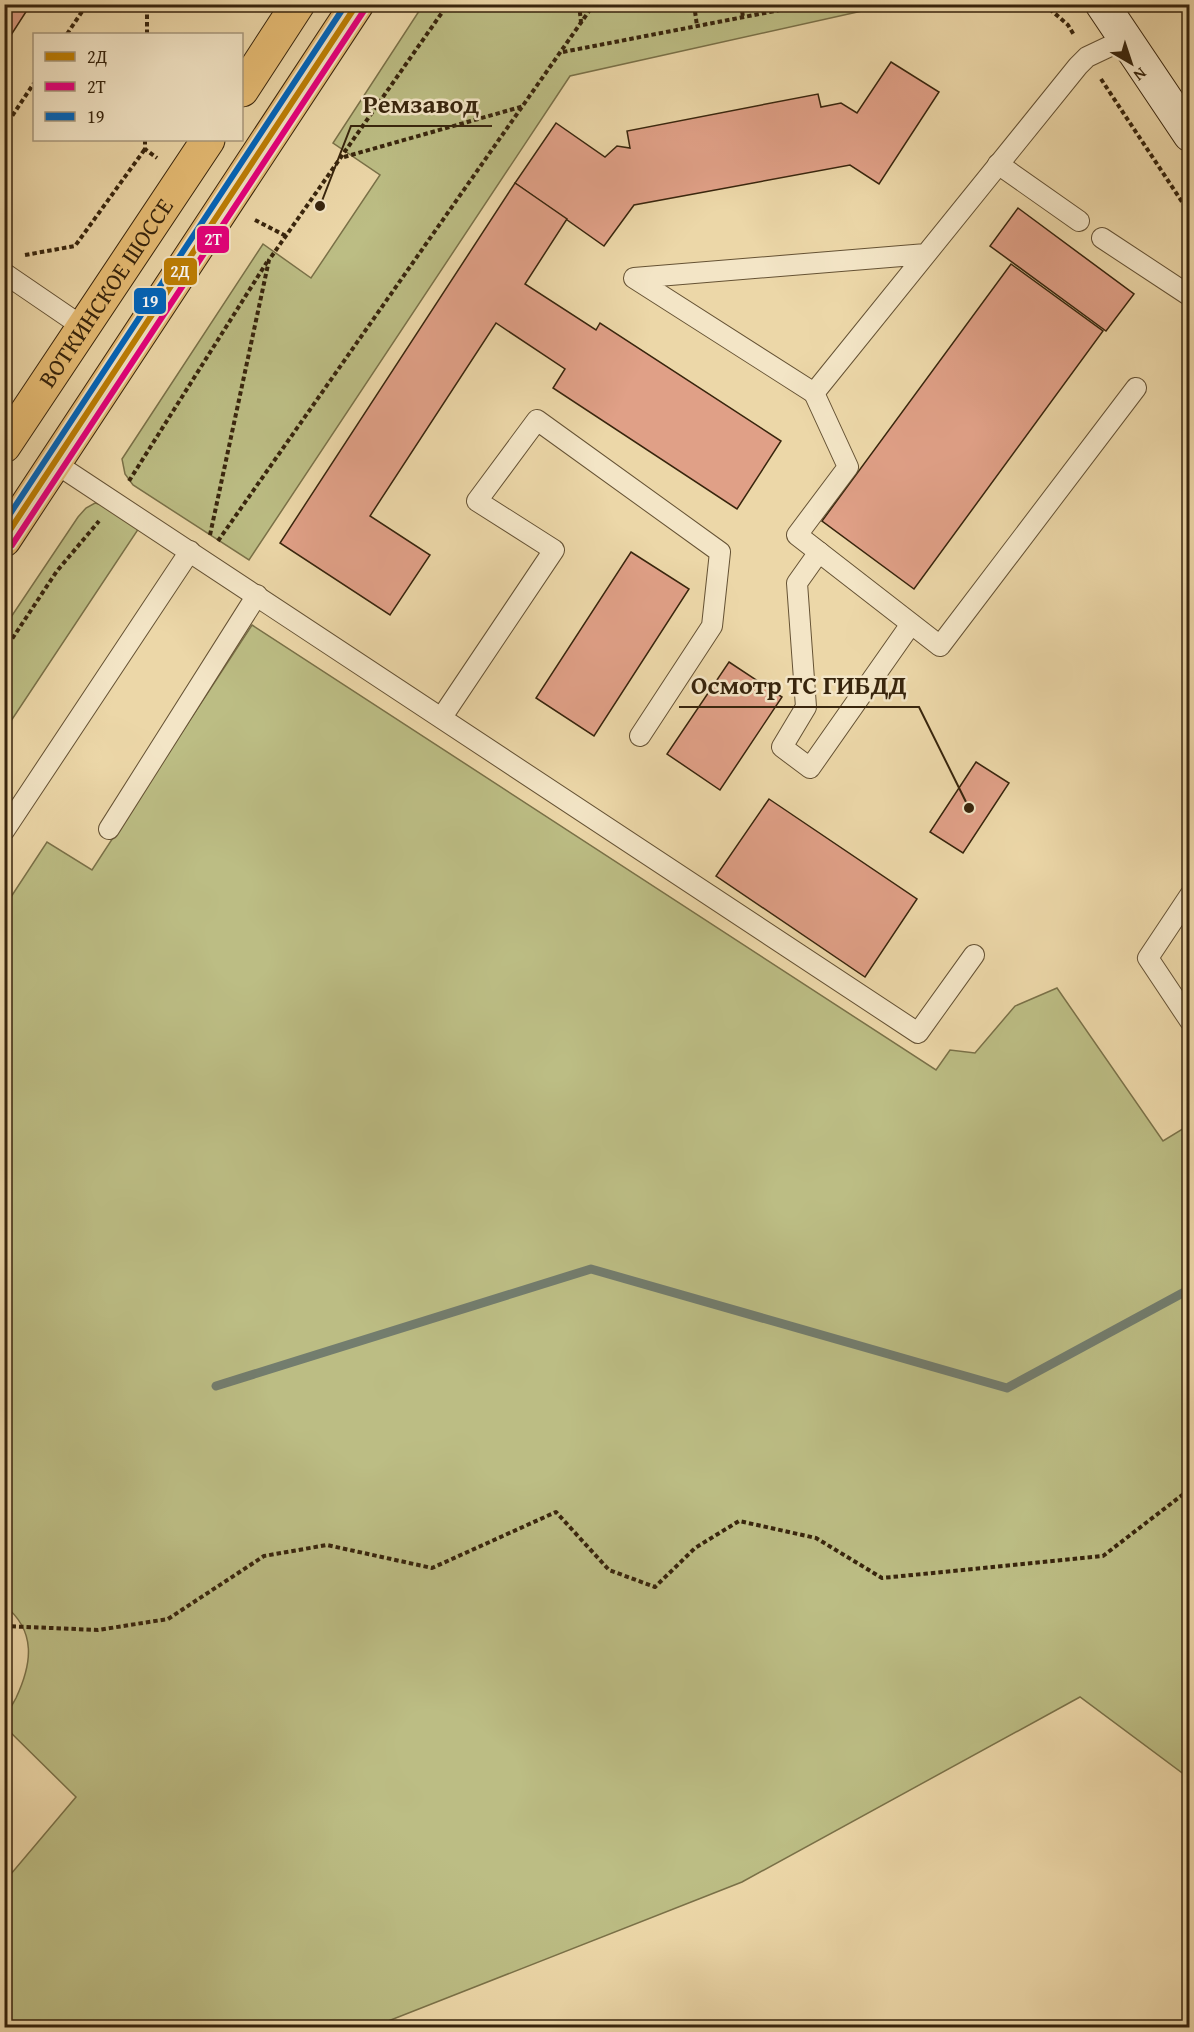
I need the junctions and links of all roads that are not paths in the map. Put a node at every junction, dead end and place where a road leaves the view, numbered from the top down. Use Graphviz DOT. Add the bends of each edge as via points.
graph roads {
  1 [pos="298,4"];
  2 [pos="357,4"];
  3 [pos="1102,4"];
  4 [pos="1125,39"];
  5 [pos="243,88"];
  6 [pos="1190,135"];
  7 [pos="207,141"];
  8 [pos="998,164"];
  9 [pos="1079,221"];
  10 [pos="1102,238"];
  11 [pos="926,254"];
  12 [pos="10,265"];
  13 [pos="1190,296"];
  14 [pos="83,327"];
  15 [pos="1137,388"];
  16 [pos="814,393"];
  17 [pos="4,446"];
  18 [pos="55,463"];
  19 [pos="4,540"];
  20 [pos="819,552"];
  21 [pos="197,556"];
  22 [pos="257,595"];
  23 [pos="911,624"];
  24 [pos="442,717"];
  25 [pos="640,735"];
  26 [pos="109,829"];
  27 [pos="4,831"];
  28 [pos="1190,895"];
  29 [pos="974,955"];
  30 [pos="1190,1021"];
  1 -- 5 [label="main road"];
  2 -- 18 [label="main road"];
  3 -- 4 [label="main road"];
  4 -- 6 [label="main road"];
  4 -- 8 [label="lane" via="1087,57"];
  7 -- 14 [label="main road, ВОТКИНСКОЕ ШОССЕ"];
  8 -- 9 [label="lane"];
  8 -- 11 [label="lane"];
  10 -- 13 [label="lane"];
  11 -- 16 [label="lane"];
  11 -- 16 [label="lane" via="634,278"];
  12 -- 14 [label="lane"];
  14 -- 17 [label="main road, ВОТКИНСКОЕ ШОССЕ"];
  15 -- 23 [label="lane" via="940,646"];
  16 -- 20 [label="lane" via="848,467 796,535"];
  18 -- 19 [label="main road"];
  18 -- 21 [label="lane"];
  20 -- 23 [label="lane"];
  20 -- 23 [label="lane" via="797,583 806,707 782,747 810,768"];
  21 -- 22 [label="lane"];
  21 -- 27 [label="lane"];
  22 -- 24 [label="lane"];
  22 -- 26 [label="lane"];
  24 -- 25 [label="lane" via="554,550 477,501 537,420 720,552 712,626"];
  24 -- 29 [label="lane" via="918,1033"];
  28 -- 30 [label="lane" via="1148,958"];
}
